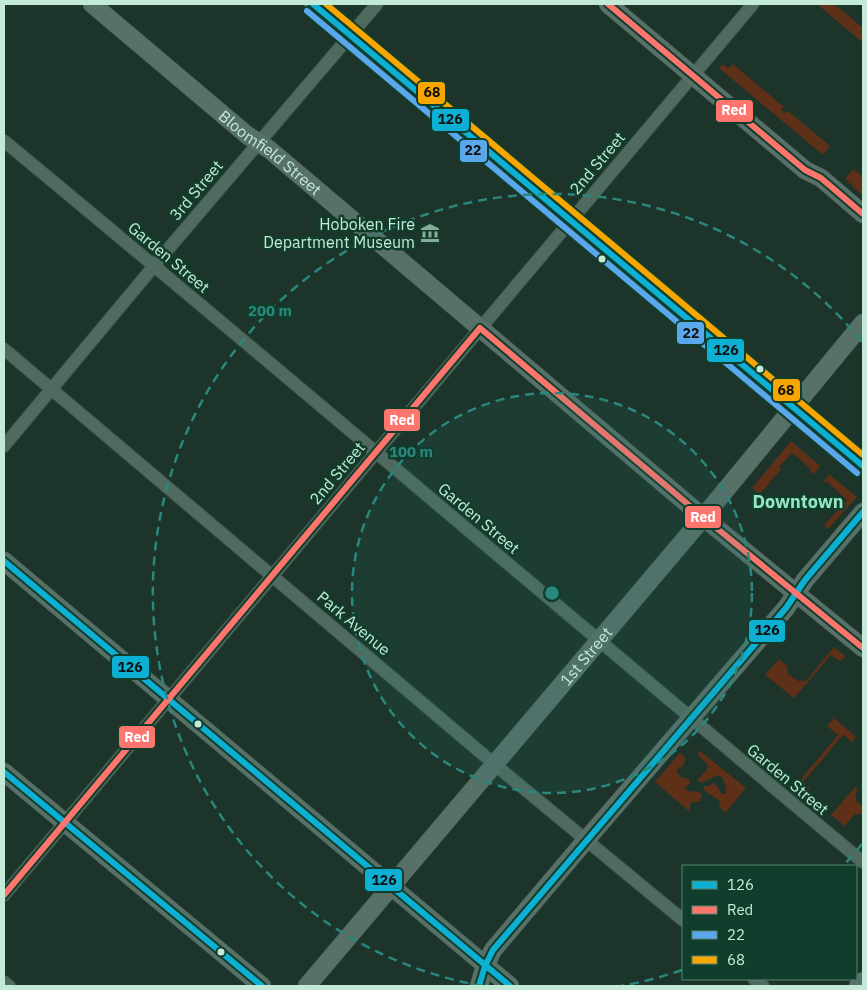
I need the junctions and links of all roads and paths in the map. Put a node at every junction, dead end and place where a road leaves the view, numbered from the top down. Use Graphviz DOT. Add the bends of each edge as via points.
graph roads {
  1 [pos="92,4"];
  2 [pos="313,4"];
  3 [pos="377,4"];
  4 [pos="608,4"];
  5 [pos="753,4"];
  6 [pos="350,35"];
  7 [pos="693,75"];
  8 [pos="4,141"];
  9 [pos="259,142"];
  10 [pos="863,214"];
  11 [pos="571,220"];
  12 [pos="154,265"];
  13 [pos="863,323"];
  14 [pos="480,328"];
  15 [pos="4,349"];
  16 [pos="51,389"];
  17 [pos="794,408"];
  18 [pos="4,446"];
  19 [pos="376,452"];
  20 [pos="863,466"];
  21 [pos="863,512"];
  22 [pos="703,517"];
  23 [pos="4,561"];
  24 [pos="272,575"];
  25 [pos="796,592"];
  26 [pos="599,640"];
  27 [pos="863,648"];
  28 [pos="170,700"];
  29 [pos="691,718"];
  30 [pos="494,764"];
  31 [pos="4,772"];
  32 [pos="64,822"];
  33 [pos="586,840"];
  34 [pos="863,862"];
  35 [pos="392,887"];
  36 [pos="4,895"];
  37 [pos="682,919"];
  38 [pos="485,966"];
  39 [pos="863,980"];
  40 [pos="4,982"];
  41 [pos="9,986"];
  42 [pos="262,986"];
  43 [pos="307,986"];
  44 [pos="479,986"];
  45 [pos="510,986"];
  46 [pos="858,986"];
  1 -- 9 [label="street, Bloomfield Street"];
  2 -- 6 [label="street"];
  3 -- 6 [label="street, 3rd Street"];
  4 -- 7 [label="street"];
  5 -- 7 [label="street, 2nd Street"];
  6 -- 9 [label="street, 3rd Street"];
  6 -- 11 [label="street"];
  7 -- 10 [label="street" via="805,170 821,178"];
  7 -- 11 [label="street, 2nd Street"];
  8 -- 12 [label="street, Garden Street"];
  9 -- 12 [label="street, 3rd Street"];
  9 -- 14 [label="street, Bloomfield Street"];
  11 -- 14 [label="street, 2nd Street"];
  11 -- 17 [label="street"];
  12 -- 16 [label="street, 3rd Street"];
  12 -- 19 [label="street, Garden Street"];
  13 -- 17 [label="street, 1st Street"];
  14 -- 19 [label="street, 2nd Street"];
  14 -- 22 [label="street, Bloomfield Street"];
  15 -- 16 [label="street, Park Avenue"];
  16 -- 18 [label="street, 3rd Street"];
  16 -- 24 [label="street, Park Avenue"];
  17 -- 20 [label="street"];
  17 -- 22 [label="street, 1st Street"];
  19 -- 24 [label="street, 2nd Street"];
  19 -- 26 [label="street, Garden Street"];
  21 -- 25 [label="street"];
  22 -- 25 [label="street, Bloomfield Street"];
  22 -- 26 [label="street, 1st Street"];
  23 -- 28 [label="street"];
  24 -- 28 [label="street, 2nd Street"];
  24 -- 30 [label="street, Park Avenue"];
  25 -- 27 [label="street, Bloomfield Street"];
  25 -- 29 [label="street" via="786,608"];
  26 -- 29 [label="street, Garden Street"];
  26 -- 30 [label="street, 1st Street"];
  28 -- 32 [label="street, 2nd Street"];
  28 -- 35 [label="street"];
  29 -- 33 [label="street"];
  29 -- 34 [label="street, Garden Street"];
  30 -- 33 [label="street, Park Avenue"];
  30 -- 35 [label="street, 1st Street"];
  31 -- 32 [label="street"];
  32 -- 36 [label="street, 2nd Street"];
  32 -- 42 [label="street"];
  33 -- 37 [label="street, Park Avenue"];
  33 -- 38 [label="street" via="493,950"];
  35 -- 38 [label="street"];
  35 -- 43 [label="street, 1st Street"];
  38 -- 44 [label="street"];
  38 -- 45 [label="street"];
  39 -- 46 [label="street"];
  40 -- 41 [label="street"];
}
